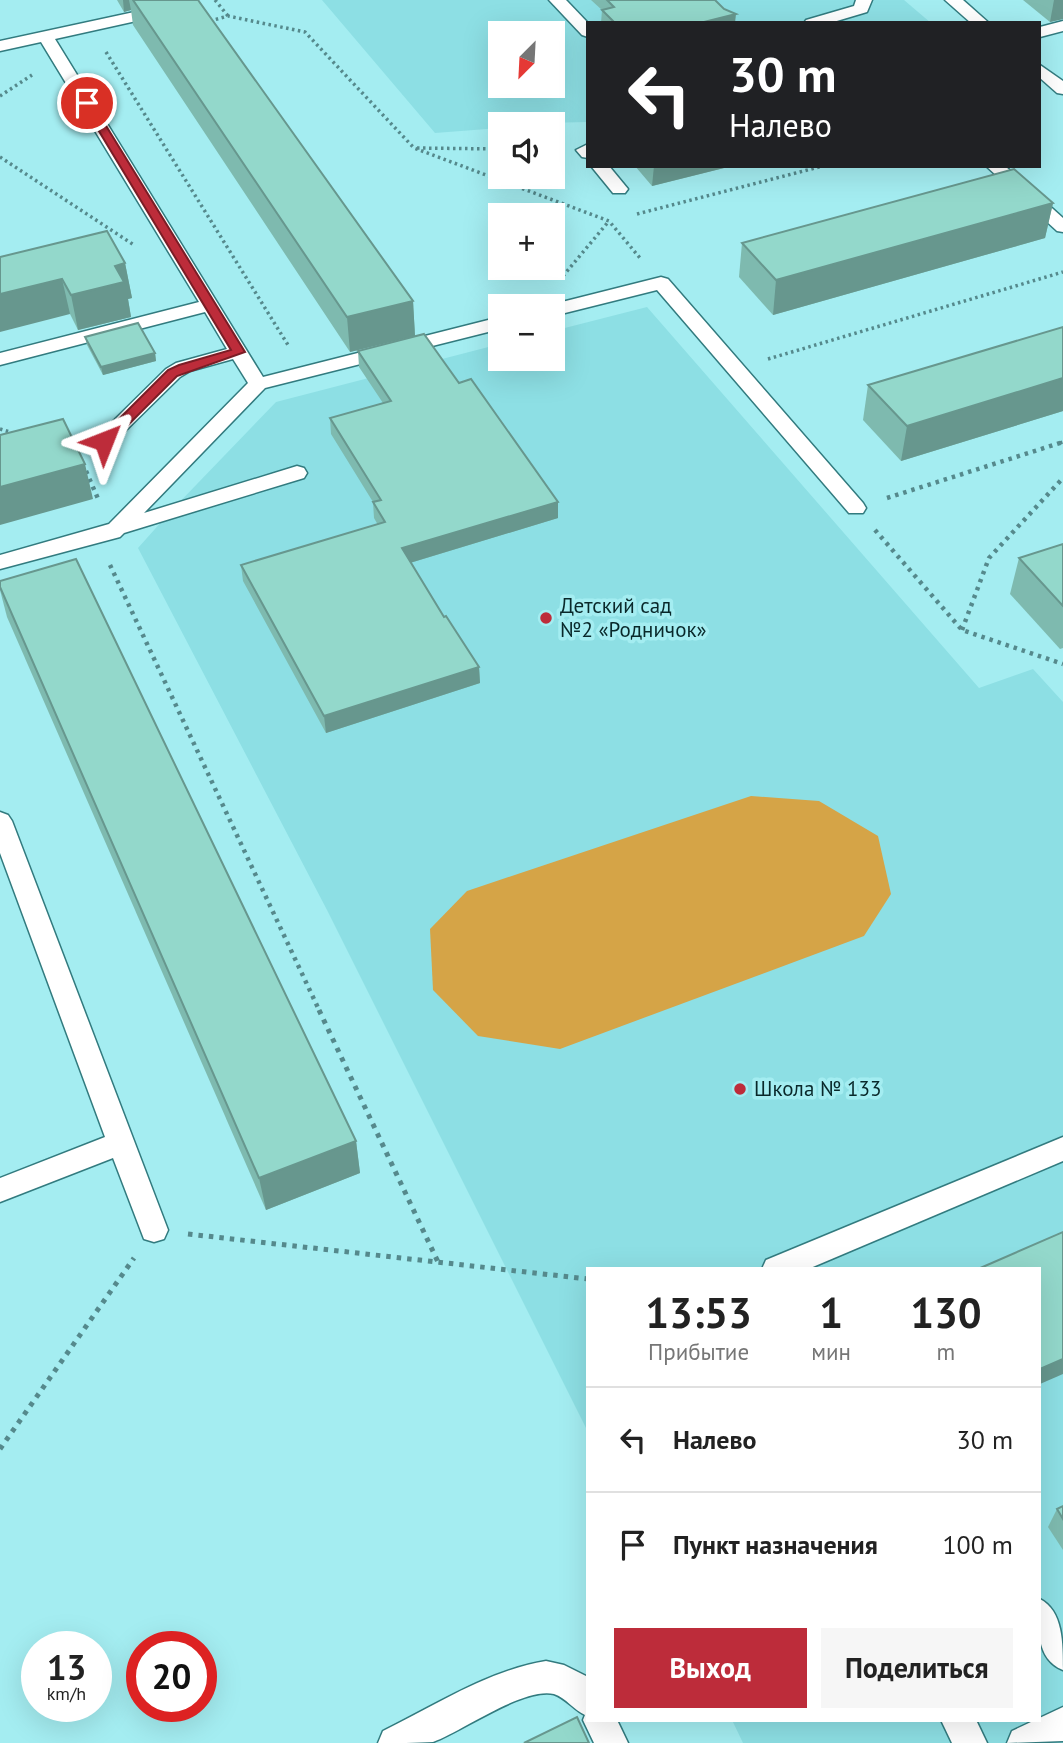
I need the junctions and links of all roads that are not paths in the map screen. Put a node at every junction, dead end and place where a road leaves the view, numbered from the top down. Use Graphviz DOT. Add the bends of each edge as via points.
graph roads {
  1 [pos="557,0"];
  2 [pos="864,0"];
  3 [pos="953,0"];
  4 [pos="174,9"];
  5 [pos="834,20"];
  6 [pos="979,21"];
  7 [pos="1063,26"];
  8 [pos="586,30"];
  9 [pos="1041,32"];
  10 [pos="46,37"];
  11 [pos="0,46"];
  12 [pos="1041,71"];
  13 [pos="1063,89"];
  14 [pos="601,168"];
  15 [pos="996,168"];
  16 [pos="619,189"];
  17 [pos="1063,227"];
  18 [pos="211,305"];
  19 [pos="565,307"];
  20 [pos="488,326"];
  21 [pos="239,352"];
  22 [pos="0,359"];
  23 [pos="258,384"];
  24 [pos="104,441"];
  25 [pos="297,473"];
  26 [pos="856,508"];
  27 [pos="104,534"];
  28 [pos="0,562"];
  29 [pos="0,821"];
  30 [pos="121,1143"];
  31 [pos="1063,1149"];
  32 [pos="0,1190"];
  33 [pos="154,1230"];
  34 [pos="781,1267"];
  35 [pos="1041,1617"];
  36 [pos="1063,1654"];
  37 [pos="586,1698"];
  38 [pos="601,1722"];
  39 [pos="958,1722"];
  40 [pos="1063,1724"];
  41 [pos="395,1743"];
  42 [pos="611,1743"];
  43 [pos="970,1743"];
  44 [pos="1024,1743"];
  1 -- 8 [label="lane"];
  2 -- 5 [label="lane" via="861,9"];
  3 -- 6 [label="lane"];
  4 -- 10 [label="lane"];
  7 -- 9 [label="lane"];
  10 -- 11 [label="lane"];
  10 -- 18 [label="lane"];
  12 -- 13 [label="lane"];
  14 -- 16 [label="lane"];
  15 -- 17 [label="lane"];
  18 -- 21 [label="lane"];
  18 -- 22 [label="lane"];
  19 -- 26 [label="lane" via="661,283"];
  20 -- 23 [label="lane"];
  21 -- 23 [label="lane"];
  21 -- 24 [label="lane" via="173,373"];
  23 -- 27 [label="lane"];
  25 -- 27 [label="lane"];
  27 -- 28 [label="lane"];
  29 -- 30 [label="lane"];
  30 -- 32 [label="lane"];
  30 -- 33 [label="lane"];
  31 -- 34 [label="lane"];
  35 -- 36 [label="lane"];
  37 -- 41 [label="lane" via="574,1684 545,1677 517,1685"];
  38 -- 42 [label="lane"];
  39 -- 43 [label="lane"];
  40 -- 44 [label="lane"];
}
